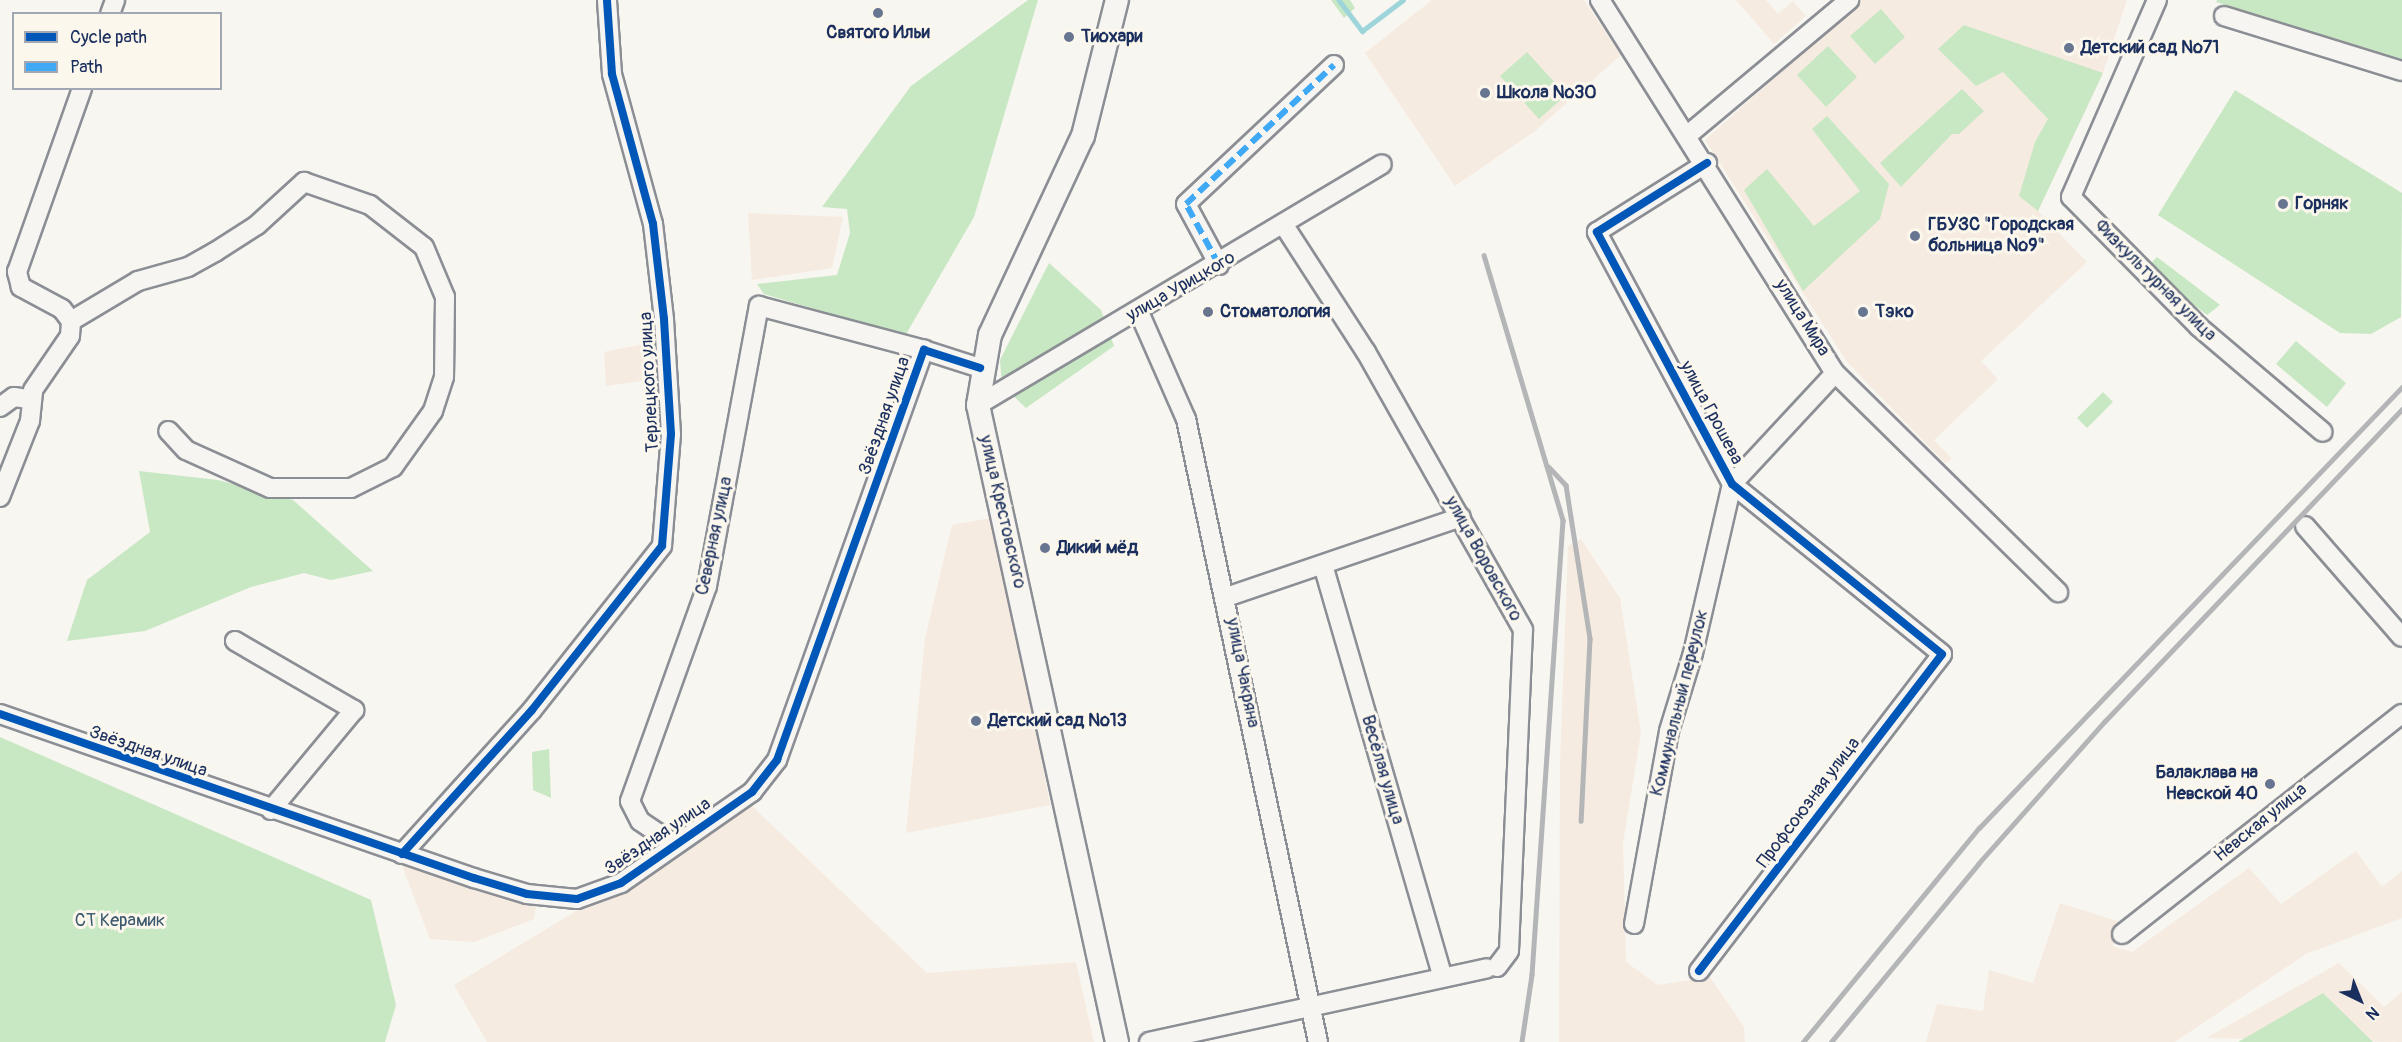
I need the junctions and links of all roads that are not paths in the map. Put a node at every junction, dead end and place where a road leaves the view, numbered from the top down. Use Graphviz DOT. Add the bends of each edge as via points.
graph roads {
  1 [pos="607,0"];
  2 [pos="1117,0"];
  3 [pos="1600,0"];
  4 [pos="1849,0"];
  5 [pos="2157,0"];
  6 [pos="2224,16"];
  7 [pos="1334,65"];
  8 [pos="2402,71"];
  9 [pos="81,90"];
  10 [pos="1689,134"];
  11 [pos="1707,163"];
  12 [pos="1382,164"];
  13 [pos="1285,227"];
  14 [pos="1219,265"];
  15 [pos="1139,312"];
  16 [pos="71,321"];
  17 [pos="924,350"];
  18 [pos="980,368"];
  19 [pos="1835,373"];
  20 [pos="29,399"];
  21 [pos="978,405"];
  22 [pos="0,407"];
  23 [pos="168,431"];
  24 [pos="2323,432"];
  25 [pos="1732,483"];
  26 [pos="0,497"];
  27 [pos="1461,517"];
  28 [pos="2305,526"];
  29 [pos="1323,565"];
  30 [pos="2058,592"];
  31 [pos="1226,597"];
  32 [pos="2402,637"];
  33 [pos="235,641"];
  34 [pos="1942,654"];
  35 [pos="0,714"];
  36 [pos="2402,714"];
  37 [pos="272,810"];
  38 [pos="674,844"];
  39 [pos="402,854"];
  40 [pos="1634,924"];
  41 [pos="2122,934"];
  42 [pos="1699,971"];
  43 [pos="1442,975"];
  44 [pos="1309,1005"];
  45 [pos="1117,1042"];
  46 [pos="1149,1042"];
  47 [pos="1318,1042"];
  1 -- 39 [label="street, Терлецкого улица" via="612,74 653,224 664,319 671,434 662,546 532,710"];
  2 -- 18 [label="main road, улица Крестовского" via="1083,136 990,335"];
  3 -- 10 [label="street, улица Мира"];
  4 -- 10 [label="street"];
  5 -- 24 [label="street, Физкультурная улица" via="2071,197 2199,327"];
  6 -- 8 [label="street"];
  7 -- 14 [label="street" via="1186,204"];
  9 -- 16 [label="street" via="22,253 21,287 62,309"];
  10 -- 11 [label="street, улица Мира"];
  11 -- 19 [label="street, улица Мира"];
  11 -- 25 [label="street, улица Грошева" via="1597,232"];
  12 -- 13 [label="street, улица Урицкого"];
  13 -- 14 [label="street, улица Урицкого"];
  13 -- 27 [label="street, улица Воровского" via="1366,352"];
  14 -- 15 [label="street, улица Урицкого"];
  15 -- 21 [label="street, улица Урицкого"];
  15 -- 31 [label="street, улица Чакряна" via="1186,419"];
  16 -- 20 [label="street" via="70,336"];
  16 -- 23 [label="street" via="138,280 188,267 215,252 257,225 304,182 370,205 424,247 445,297 444,377 433,411 393,467 351,488 270,488 195,456"];
  17 -- 18 [label="street, Звёздная улица"];
  17 -- 38 [label="street, Звёздная улица" via="777,760 752,792"];
  17 -- 38 [label="street, Северная улица" via="759,306 707,586 630,801 640,821"];
  18 -- 21 [label="main road, улица Крестовского"];
  19 -- 25 [label="street"];
  19 -- 30 [label="street, улица Мира"];
  20 -- 22 [label="street" via="14,397"];
  20 -- 26 [label="street" via="30,421"];
  21 -- 45 [label="main road, улица Крестовского"];
  25 -- 34 [label="street, улица Грошева"];
  25 -- 40 [label="street, Коммунальный переулок" via="1693,653 1669,731"];
  27 -- 29 [label="street"];
  27 -- 43 [label="street, улица Воровского" via="1523,630 1509,951 1492,967"];
  28 -- 32 [label="street"];
  29 -- 31 [label="street"];
  29 -- 43 [label="street, Весёлая улица"];
  31 -- 44 [label="street, улица Чакряна"];
  33 -- 37 [label="street" via="354,710"];
  34 -- 42 [label="street, Профсоюзная улица"];
  35 -- 37 [label="street, Звёздная улица"];
  36 -- 41 [label="street, Невская улица"];
  37 -- 39 [label="street, Звёздная улица"];
  38 -- 39 [label="street, Звёздная улица" via="621,884 578,899 526,894"];
  43 -- 44 [label="street"];
  44 -- 46 [label="street"];
  44 -- 47 [label="street, улица Чакряна"];
}
